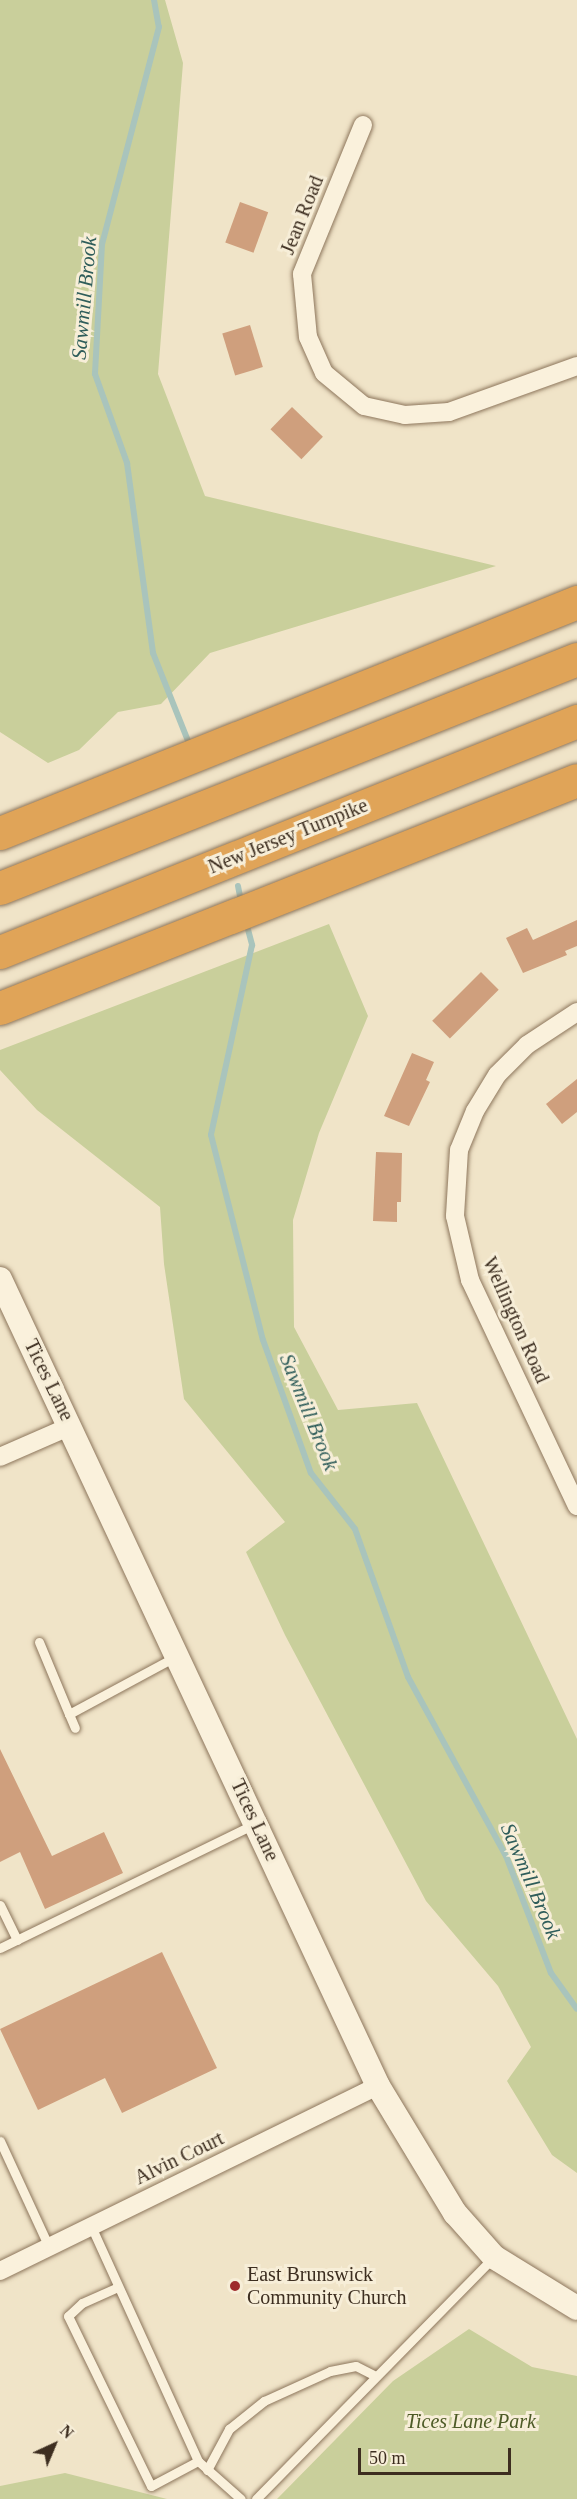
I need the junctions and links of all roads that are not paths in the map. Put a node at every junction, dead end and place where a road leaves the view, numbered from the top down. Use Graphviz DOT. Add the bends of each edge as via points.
graph roads {
  1 [pos="363,125"];
  2 [pos="577,366"];
  3 [pos="577,602"];
  4 [pos="577,659"];
  5 [pos="577,721"];
  6 [pos="577,780"];
  7 [pos="0,833"];
  8 [pos="0,888"];
  9 [pos="0,952"];
  10 [pos="0,1008"];
  11 [pos="577,1012"];
  12 [pos="3,1294"];
  13 [pos="71,1426"];
  14 [pos="0,1457"];
  15 [pos="577,1506"];
  16 [pos="39,1642"];
  17 [pos="177,1656"];
  18 [pos="69,1714"];
  19 [pos="75,1728"];
  20 [pos="256,1822"];
  21 [pos="0,1905"];
  22 [pos="17,1940"];
  23 [pos="0,1948"];
  24 [pos="378,2086"];
  25 [pos="0,2141"];
  26 [pos="91,2226"];
  27 [pos="49,2247"];
  28 [pos="494,2257"];
  29 [pos="0,2271"];
  30 [pos="118,2287"];
  31 [pos="577,2308"];
  32 [pos="376,2376"];
  33 [pos="198,2461"];
  34 [pos="207,2470"];
  35 [pos="241,2499"];
  36 [pos="256,2499"];
  1 -- 2 [label="street, Jean Road" via="302,274 308,337 324,373 364,406 405,415 449,412"];
  3 -- 7 [label="highway"];
  4 -- 8 [label="highway"];
  5 -- 9 [label="highway, New Jersey Turnpike"];
  6 -- 10 [label="highway"];
  11 -- 15 [label="street, Wellington Road" via="527,1045 497,1075 459,1150 454,1216 470,1280"];
  12 -- 13 [label="street, Tices Lane"];
  13 -- 14 [label="street"];
  13 -- 17 [label="street, Tices Lane"];
  16 -- 18 [label="lane"];
  17 -- 18 [label="lane"];
  17 -- 20 [label="street, Tices Lane"];
  18 -- 19 [label="lane"];
  20 -- 22 [label="lane"];
  20 -- 24 [label="street, Tices Lane"];
  21 -- 22 [label="lane"];
  22 -- 23 [label="lane"];
  24 -- 26 [label="street, Alvin Court"];
  24 -- 28 [label="street, Tices Lane" via="454,2213"];
  25 -- 27 [label="lane"];
  26 -- 27 [label="street, Alvin Court"];
  26 -- 30 [label="lane"];
  27 -- 29 [label="street, Alvin Court"];
  28 -- 31 [label="street, Tices Lane"];
  28 -- 32 [label="lane"];
  30 -- 33 [label="lane"];
  30 -- 33 [label="lane" via="82,2303 68,2316 151,2486"];
  32 -- 34 [label="lane" via="356,2366 330,2371 264,2401 229,2429"];
  32 -- 36 [label="lane"];
  33 -- 34 [label="lane"];
  34 -- 35 [label="lane"];
}
